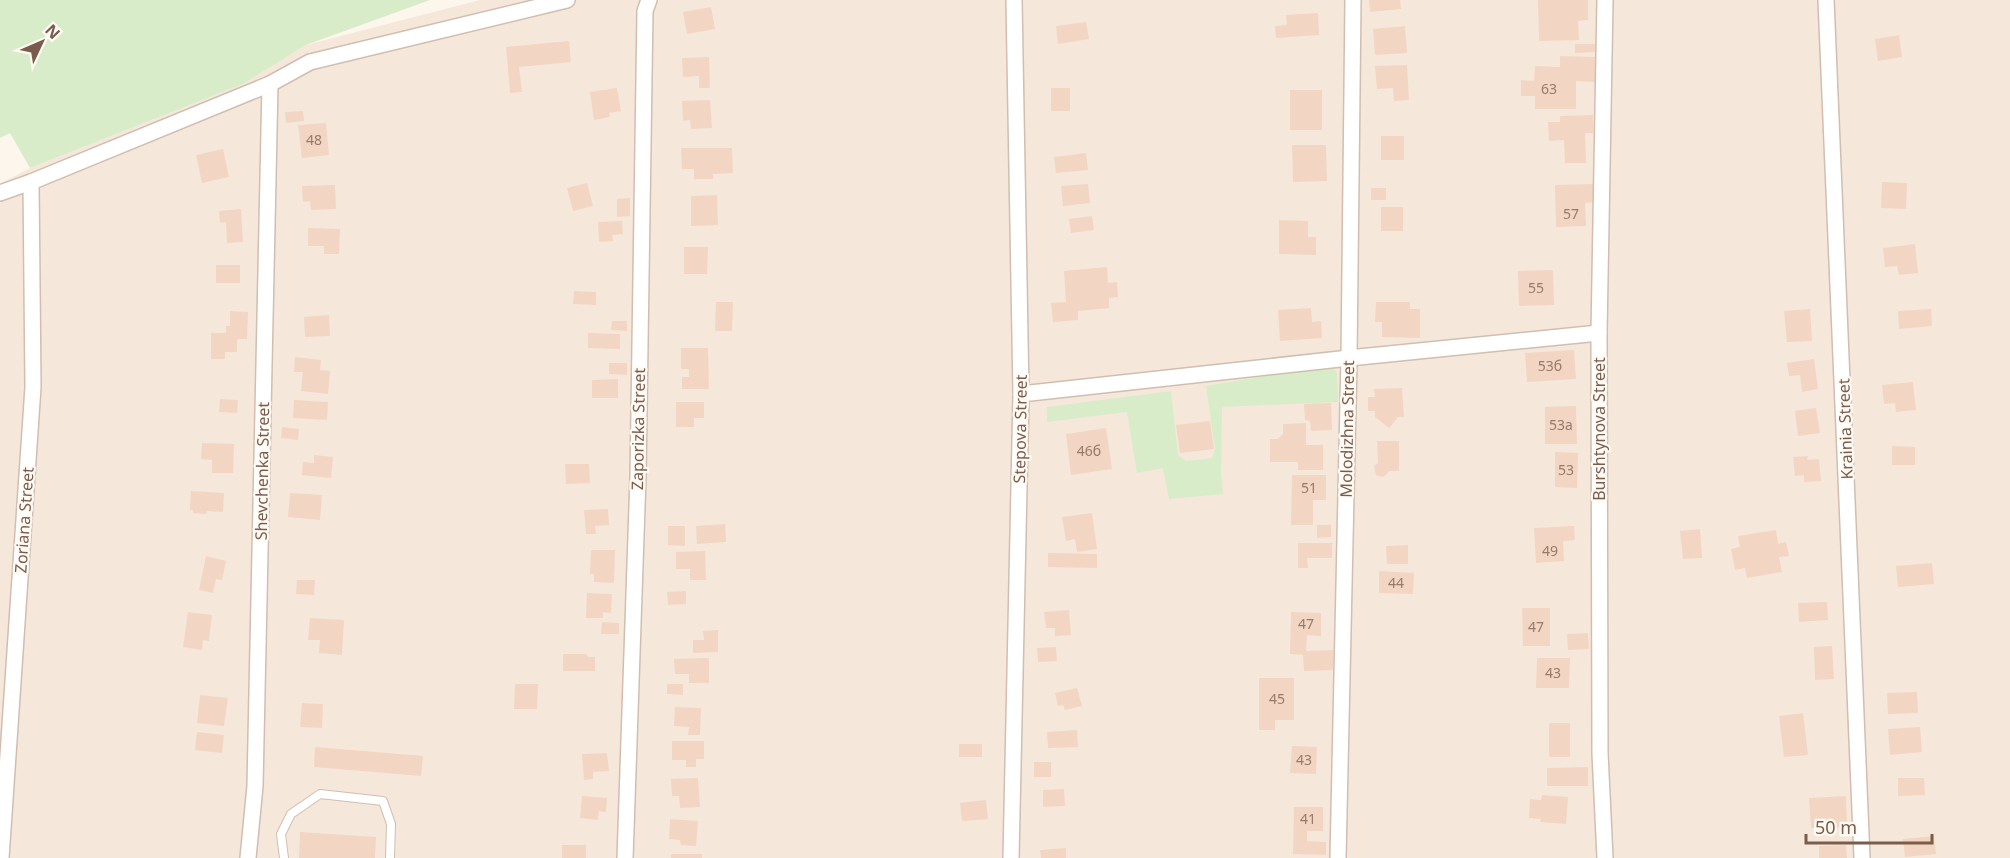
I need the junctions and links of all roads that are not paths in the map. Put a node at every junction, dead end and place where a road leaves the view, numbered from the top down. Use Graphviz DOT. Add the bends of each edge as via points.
graph roads {
  1 [pos="567,0"];
  2 [pos="649,0"];
  3 [pos="1014,0"];
  4 [pos="1353,0"];
  5 [pos="1605,0"];
  6 [pos="1827,0"];
  7 [pos="270,84"];
  8 [pos="31,182"];
  9 [pos="0,193"];
  10 [pos="1599,333"];
  11 [pos="1348,358"];
  12 [pos="1021,394"];
  13 [pos="1,858"];
  14 [pos="248,858"];
  15 [pos="284,858"];
  16 [pos="390,858"];
  17 [pos="625,858"];
  18 [pos="1011,858"];
  19 [pos="1338,858"];
  20 [pos="1605,858"];
  21 [pos="1862,858"];
  1 -- 7 [label="street" via="310,62"];
  2 -- 17 [label="street, Zaporizka Street" via="645,11 638,465"];
  3 -- 12 [label="street, Stepova Street"];
  4 -- 11 [label="street, Molodizhna Street"];
  5 -- 10 [label="street, Burshtynova Street"];
  6 -- 21 [label="street, Krainia Street"];
  7 -- 8 [label="street"];
  7 -- 14 [label="street, Shevchenka Street" via="255,786"];
  8 -- 9 [label="street"];
  8 -- 13 [label="street, Zoriana Street" via="33,387"];
  10 -- 11 [label="street"];
  10 -- 20 [label="street, Burshtynova Street" via="1600,741"];
  11 -- 12 [label="street"];
  11 -- 19 [label="street, Molodizhna Street"];
  12 -- 18 [label="street, Stepova Street"];
  15 -- 16 [label="lane" via="281,834 291,814 320,794 383,801 391,824"];
}
